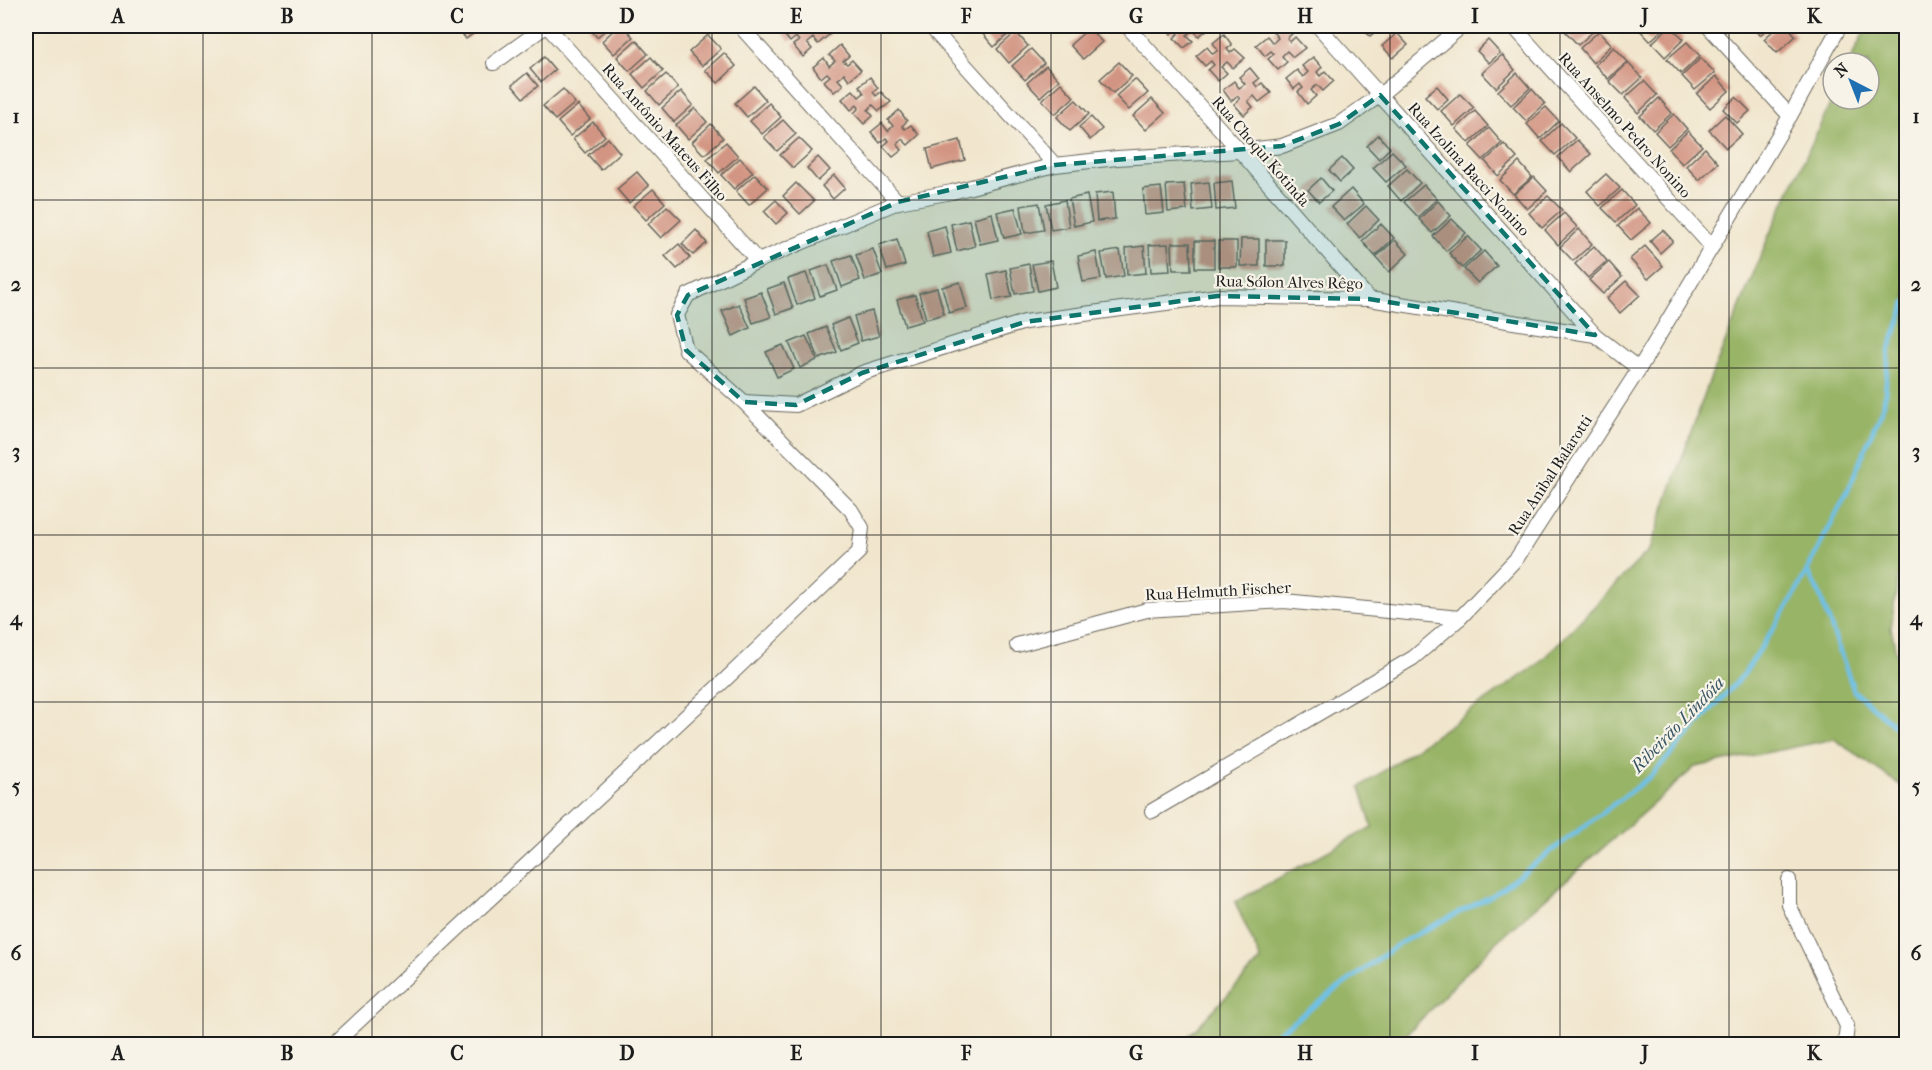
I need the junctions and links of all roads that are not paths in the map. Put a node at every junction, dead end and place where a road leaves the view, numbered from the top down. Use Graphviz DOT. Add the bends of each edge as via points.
graph roads {
  1 [pos="547,26"];
  2 [pos="741,26"];
  3 [pos="930,26"];
  4 [pos="1127,26"];
  5 [pos="1318,26"];
  6 [pos="1462,26"];
  7 [pos="1513,26"];
  8 [pos="1708,26"];
  9 [pos="1840,26"];
  10 [pos="494,63"];
  11 [pos="1380,95"];
  12 [pos="1790,116"];
  13 [pos="1240,151"];
  14 [pos="1055,165"];
  15 [pos="898,202"];
  16 [pos="1712,247"];
  17 [pos="758,261"];
  18 [pos="1369,299"];
  19 [pos="1595,335"];
  20 [pos="1640,369"];
  21 [pos="744,402"];
  22 [pos="1460,618"];
  23 [pos="1017,645"];
  24 [pos="1152,811"];
  25 [pos="1789,880"];
  26 [pos="334,1044"];
  27 [pos="1845,1044"];
  1 -- 10 [label="street"];
  1 -- 17 [label="street, Rua Antônio Mateus Filho"];
  2 -- 15 [label="street"];
  3 -- 14 [label="street"];
  4 -- 13 [label="street, Rua Choqui Kotinda"];
  5 -- 11 [label="street, Rua Izolina Bacci Nonino"];
  6 -- 11 [label="street"];
  7 -- 16 [label="street, Rua Anselmo Pedro Nonino"];
  8 -- 12 [label="street"];
  9 -- 12 [label="street, Rua Anibal Balarotti"];
  11 -- 13 [label="street" via="1339,124 1282,146"];
  11 -- 19 [label="street, Rua Izolina Bacci Nonino"];
  12 -- 16 [label="street, Rua Anibal Balarotti"];
  13 -- 14 [label="street"];
  13 -- 18 [label="street, Rua Choqui Kotinda"];
  14 -- 15 [label="street"];
  15 -- 17 [label="street"];
  16 -- 20 [label="street, Rua Anibal Balarotti"];
  17 -- 21 [label="street" via="688,295 677,315 686,350"];
  18 -- 19 [label="street, Rua Sólon Alves Rêgo"];
  18 -- 21 [label="street, Rua Sólon Alves Rêgo" via="1218,296 1025,322 862,373 796,405"];
  19 -- 20 [label="street, Rua Sólon Alves Rêgo"];
  20 -- 22 [label="street, Rua Anibal Balarotti" via="1517,558"];
  21 -- 26 [label="street" via="851,510 862,528 859,552"];
  22 -- 23 [label="street, Rua Helmuth Fischer" via="1284,601 1147,610"];
  22 -- 24 [label="street, Rua Anibal Balarotti" via="1413,658"];
  25 -- 27 [label="street" via="1789,905 1847,1026"];
}
